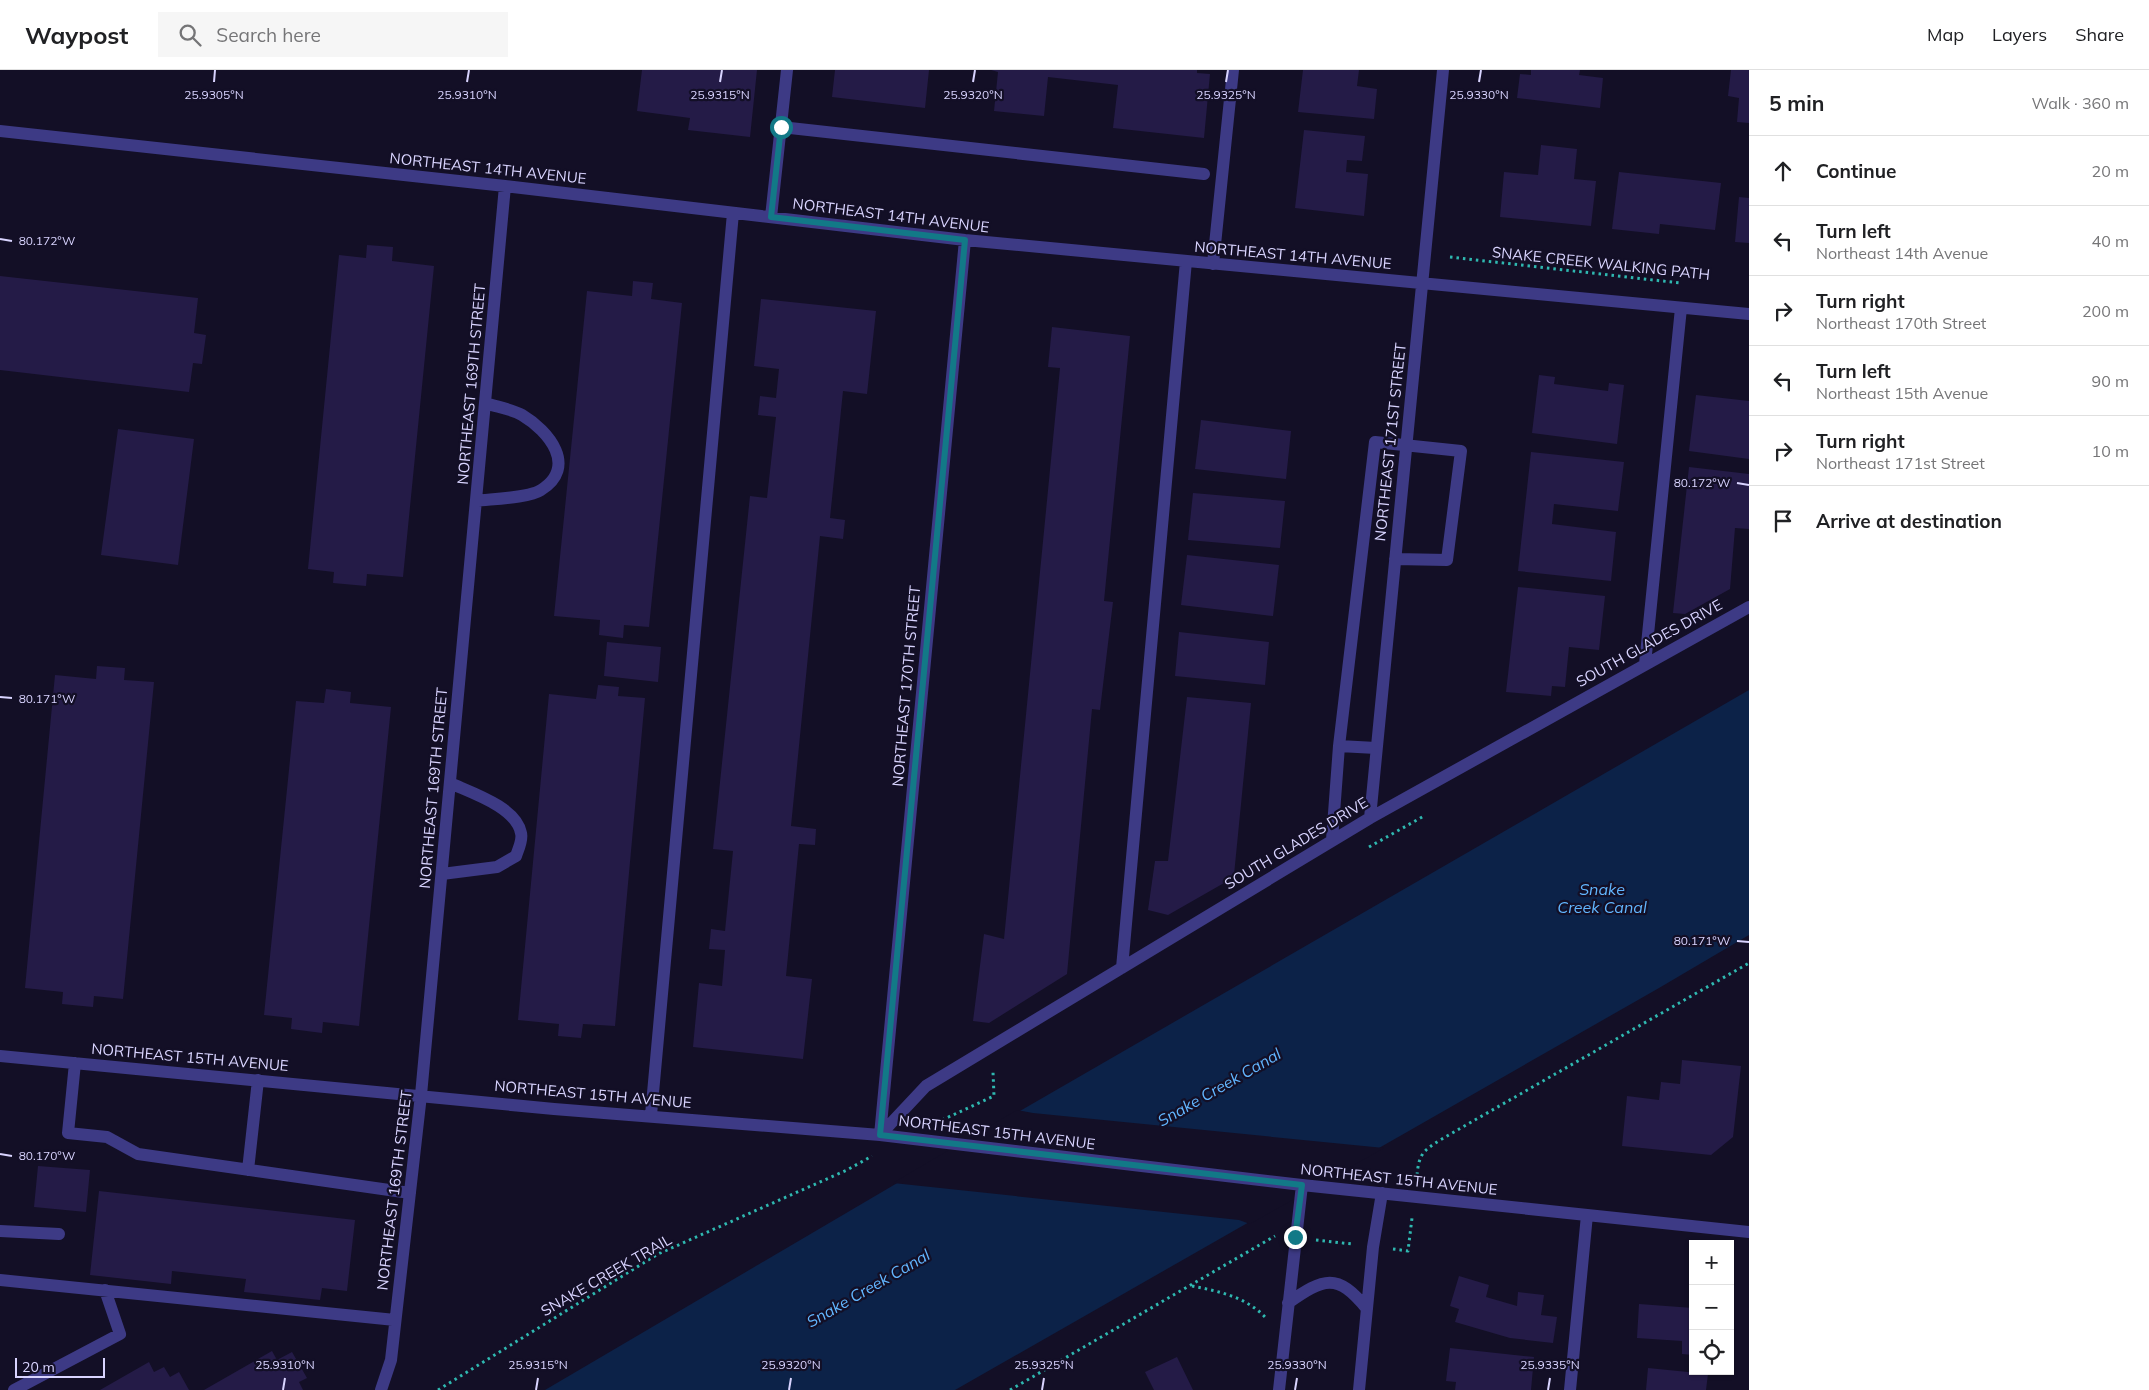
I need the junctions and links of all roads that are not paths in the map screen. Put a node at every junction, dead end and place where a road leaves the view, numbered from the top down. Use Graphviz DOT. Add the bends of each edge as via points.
graph roads {
  1 [pos="787,70"];
  2 [pos="1233,70"];
  3 [pos="1443,70"];
  4 [pos="781,127"];
  5 [pos="0,131"];
  6 [pos="1204,174"];
  7 [pos="505,186"];
  8 [pos="733,213"];
  9 [pos="771,217"];
  10 [pos="965,240"];
  11 [pos="1186,261"];
  12 [pos="1213,264"];
  13 [pos="1422,284"];
  14 [pos="1681,308"];
  15 [pos="1749,314"];
  16 [pos="486,403"];
  17 [pos="1406,445"];
  18 [pos="476,501"];
  19 [pos="1396,559"];
  20 [pos="1749,606"];
  21 [pos="1645,664"];
  22 [pos="1339,746"];
  23 [pos="1376,748"];
  24 [pos="450,783"];
  25 [pos="1370,818"];
  26 [pos="1332,840"];
  27 [pos="442,874"];
  28 [pos="1122,968"];
  29 [pos="0,1056"];
  30 [pos="76,1063"];
  31 [pos="258,1080"];
  32 [pos="421,1095"];
  33 [pos="651,1115"];
  34 [pos="880,1135"];
  35 [pos="248,1170"];
  36 [pos="1302,1185"];
  37 [pos="410,1193"];
  38 [pos="1382,1193"];
  39 [pos="1587,1215"];
  40 [pos="0,1231"];
  41 [pos="1749,1232"];
  42 [pos="59,1234"];
  43 [pos="0,1280"];
  44 [pos="105,1290"];
  45 [pos="1288,1303"];
  46 [pos="1367,1309"];
  47 [pos="395,1320"];
  48 [pos="14,1390"];
  49 [pos="380,1390"];
  50 [pos="1279,1390"];
  51 [pos="1359,1390"];
  52 [pos="1570,1390"];
  1 -- 4 [label="street"];
  2 -- 12 [label="street"];
  3 -- 13 [label="street, NORTHEAST 171ST STREET"];
  4 -- 6 [label="street"];
  4 -- 9 [label="street"];
  5 -- 7 [label="street, NORTHEAST 14TH AVENUE"];
  7 -- 8 [label="street, NORTHEAST 14TH AVENUE"];
  7 -- 16 [label="street, NORTHEAST 169TH STREET"];
  8 -- 9 [label="street, NORTHEAST 14TH AVENUE"];
  8 -- 33 [label="street"];
  9 -- 10 [label="street, NORTHEAST 14TH AVENUE"];
  10 -- 11 [label="street, NORTHEAST 14TH AVENUE"];
  10 -- 34 [label="street, NORTHEAST 170TH STREET"];
  11 -- 12 [label="street, NORTHEAST 14TH AVENUE"];
  11 -- 28 [label="street"];
  12 -- 13 [label="street, NORTHEAST 14TH AVENUE"];
  13 -- 14 [label="street, NORTHEAST 14TH AVENUE"];
  13 -- 17 [label="street, NORTHEAST 171ST STREET"];
  14 -- 15 [label="street, NORTHEAST 14TH AVENUE"];
  14 -- 21 [label="street"];
  16 -- 18 [label="street, NORTHEAST 169TH STREET"];
  16 -- 18 [label="street" via="521,415 544,432 555,446 559,462 554,478 540,491"];
  17 -- 19 [label="street, NORTHEAST 171ST STREET"];
  17 -- 19 [label="street" via="1461,451 1447,560"];
  17 -- 22 [label="street" via="1375,442"];
  18 -- 24 [label="street, NORTHEAST 169TH STREET"];
  19 -- 23 [label="street, NORTHEAST 171ST STREET"];
  20 -- 21 [label="street, SOUTH GLADES DRIVE"];
  21 -- 25 [label="street, SOUTH GLADES DRIVE"];
  22 -- 23 [label="street"];
  22 -- 26 [label="street"];
  23 -- 25 [label="street, NORTHEAST 171ST STREET"];
  24 -- 27 [label="street, NORTHEAST 169TH STREET"];
  24 -- 27 [label="street" via="506,812 516,821 522,835 516,856 497,867"];
  25 -- 26 [label="street, SOUTH GLADES DRIVE"];
  26 -- 28 [label="street, SOUTH GLADES DRIVE"];
  27 -- 32 [label="street, NORTHEAST 169TH STREET"];
  28 -- 34 [label="street, SOUTH GLADES DRIVE" via="926,1086"];
  29 -- 30 [label="street, NORTHEAST 15TH AVENUE"];
  30 -- 31 [label="street, NORTHEAST 15TH AVENUE"];
  30 -- 35 [label="street" via="68,1133 108,1137 138,1154"];
  31 -- 32 [label="street, NORTHEAST 15TH AVENUE"];
  31 -- 35 [label="street"];
  32 -- 33 [label="street, NORTHEAST 15TH AVENUE"];
  32 -- 37 [label="street, NORTHEAST 169TH STREET"];
  33 -- 34 [label="street, NORTHEAST 15TH AVENUE"];
  34 -- 36 [label="street, NORTHEAST 15TH AVENUE"];
  35 -- 37 [label="street"];
  36 -- 38 [label="street, NORTHEAST 15TH AVENUE"];
  36 -- 45 [label="street"];
  37 -- 47 [label="street, NORTHEAST 169TH STREET"];
  38 -- 39 [label="street, NORTHEAST 15TH AVENUE"];
  38 -- 46 [label="street"];
  39 -- 41 [label="street, NORTHEAST 15TH AVENUE"];
  39 -- 52 [label="street"];
  40 -- 42 [label="street"];
  43 -- 44 [label="street"];
  44 -- 47 [label="street"];
  44 -- 48 [label="street" via="120,1334"];
  45 -- 46 [label="street" via="1317,1285 1329,1283 1340,1284 1353,1291"];
  45 -- 50 [label="street"];
  46 -- 51 [label="street"];
  47 -- 49 [label="street, NORTHEAST 169TH STREET" via="390,1360"];
}
